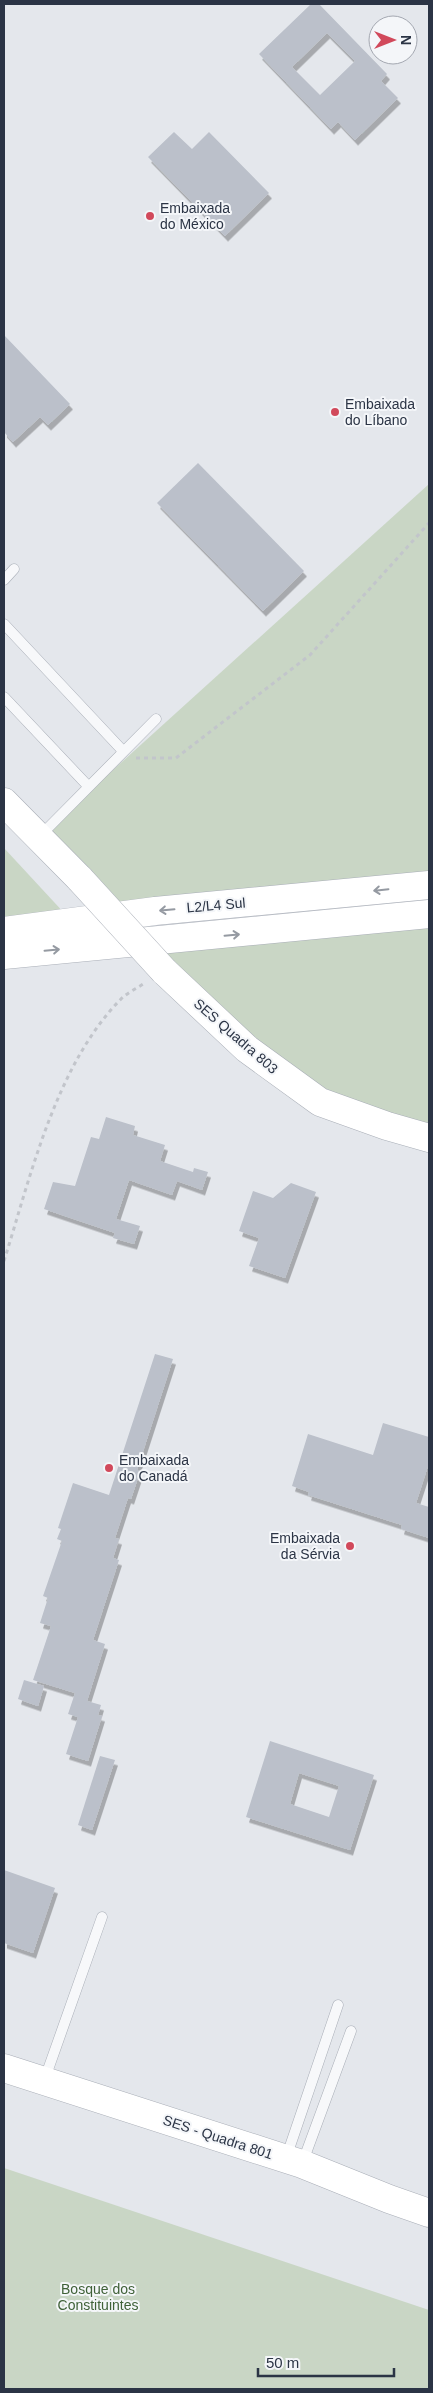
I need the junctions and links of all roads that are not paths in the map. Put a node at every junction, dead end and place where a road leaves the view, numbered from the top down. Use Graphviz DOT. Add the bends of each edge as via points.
graph roads {
  1 [pos="14,569"];
  2 [pos="4,580"];
  3 [pos="4,624"];
  4 [pos="4,697"];
  5 [pos="156,719"];
  6 [pos="123,751"];
  7 [pos="88,786"];
  8 [pos="4,802"];
  9 [pos="39,837"];
  10 [pos="429,885"];
  11 [pos="429,914"];
  12 [pos="4,932"];
  13 [pos="4,955"];
  14 [pos="429,1138"];
  15 [pos="102,1917"];
  16 [pos="338,2005"];
  17 [pos="351,2031"];
  18 [pos="4,2068"];
  19 [pos="44,2081"];
  20 [pos="294,2162"];
  21 [pos="429,2213"];
  1 -- 2 [label="lane"];
  3 -- 6 [label="lane"];
  4 -- 7 [label="lane"];
  5 -- 6 [label="lane"];
  6 -- 7 [label="lane"];
  7 -- 9 [label="lane"];
  8 -- 9 [label="street, SES Quadra 803"];
  9 -- 14 [label="street, SES Quadra 803, bridge" via="164,971 253,1054 320,1102"];
  10 -- 12 [label="street, L2/L4 Sul, one-way" via="155,911"];
  13 -- 11 [label="street, one-way"];
  15 -- 19 [label="lane"];
  16 -- 20 [label="lane"];
  17 -- 20 [label="lane"];
  18 -- 19 [label="street, SES - Quadra 801"];
  19 -- 20 [label="street, SES - Quadra 801"];
  20 -- 21 [label="street, SES - Quadra 801"];
}
